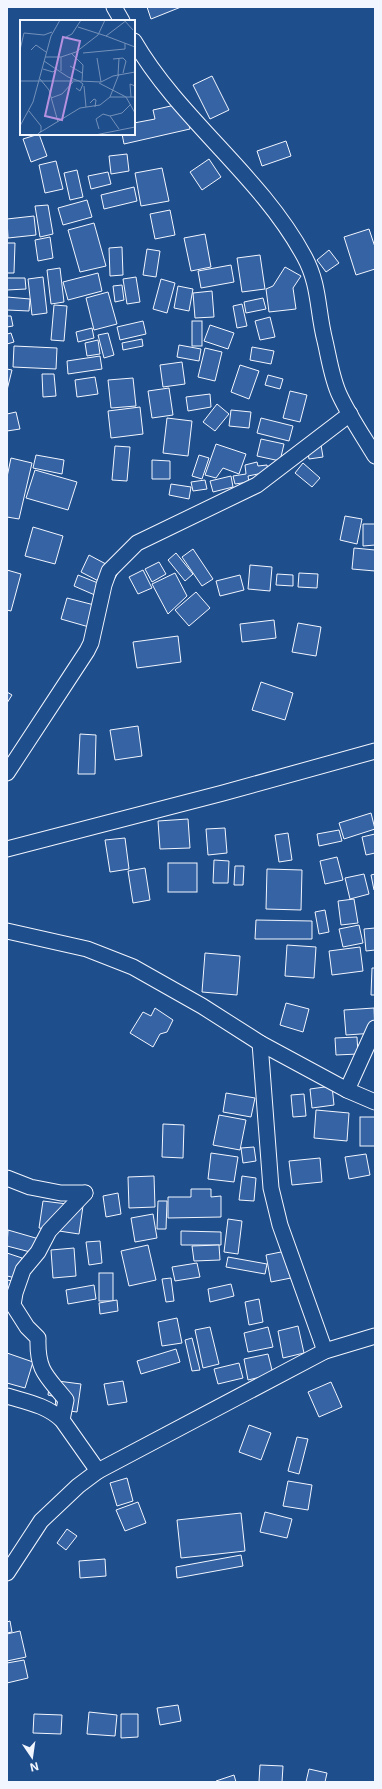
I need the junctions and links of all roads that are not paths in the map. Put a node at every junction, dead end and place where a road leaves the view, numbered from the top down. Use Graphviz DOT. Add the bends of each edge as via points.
graph roads {
  1 [pos="114,7"];
  2 [pos="121,20"];
  3 [pos="135,43"];
  4 [pos="350,414"];
  5 [pos="375,456"];
  6 [pos="375,751"];
  7 [pos="7,773"];
  8 [pos="7,849"];
  9 [pos="7,931"];
  10 [pos="375,1028"];
  11 [pos="260,1043"];
  12 [pos="347,1090"];
  13 [pos="375,1102"];
  14 [pos="7,1178"];
  15 [pos="375,1336"];
  16 [pos="325,1351"];
  17 [pos="7,1396"];
  18 [pos="62,1420"];
  19 [pos="98,1470"];
  20 [pos="7,1573"];
  1 -- 2 [label="street"];
  3 -- 4 [label="street" via="149,66 171,93 280,218 304,256 315,280 324,339 339,395"];
  4 -- 5 [label="street"];
  4 -- 7 [label="street" via="257,485 137,544 120,559 109,571 87,651"];
  6 -- 8 [label="street"];
  9 -- 11 [label="street" via="86,949 133,967"];
  10 -- 12 [label="street"];
  11 -- 12 [label="street"];
  11 -- 16 [label="street" via="271,1188 280,1225"];
  12 -- 13 [label="street"];
  14 -- 18 [label="street" via="30,1187 61,1193 85,1193 48,1231 38,1252 23,1270 13,1305 27,1327 38,1338 42,1372 66,1400"];
  15 -- 16 [label="street"];
  16 -- 19 [label="street"];
  17 -- 18 [label="street" via="45,1406"];
  18 -- 19 [label="street"];
  19 -- 20 [label="street" via="41,1521"];
}
